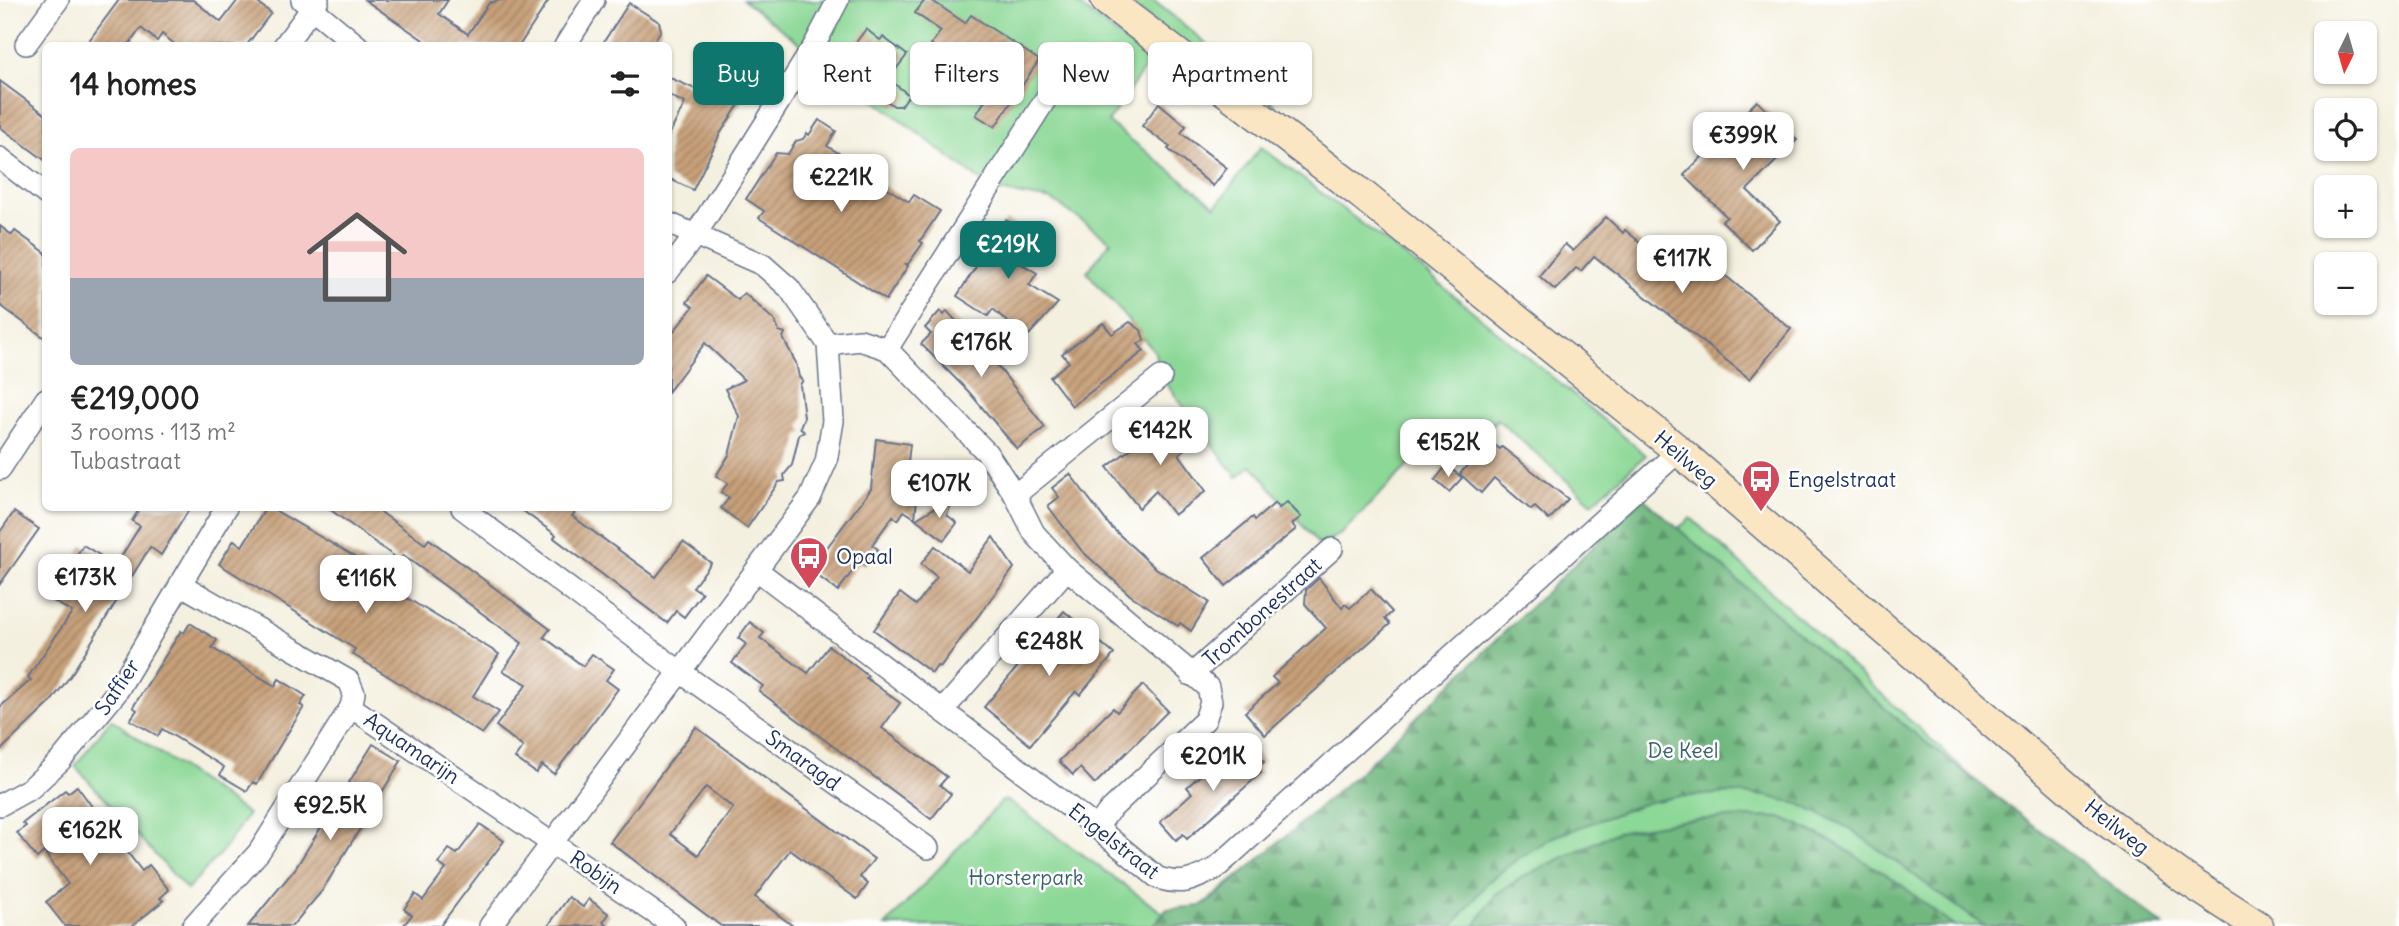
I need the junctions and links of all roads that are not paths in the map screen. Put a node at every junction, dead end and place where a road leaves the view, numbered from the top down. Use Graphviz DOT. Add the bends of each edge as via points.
graph roads {
  1 [pos="58,0"];
  2 [pos="594,0"];
  3 [pos="838,0"];
  4 [pos="1106,0"];
  5 [pos="311,3"];
  6 [pos="287,42"];
  7 [pos="354,42"];
  8 [pos="568,42"];
  9 [pos="26,44"];
  10 [pos="1042,105"];
  11 [pos="0,158"];
  12 [pos="42,191"];
  13 [pos="672,225"];
  14 [pos="696,234"];
  15 [pos="672,266"];
  16 [pos="828,344"];
  17 [pos="887,349"];
  18 [pos="1161,377"];
  19 [pos="42,405"];
  20 [pos="1679,452"];
  21 [pos="0,469"];
  22 [pos="1015,495"];
  23 [pos="224,511"];
  24 [pos="466,511"];
  25 [pos="1332,549"];
  26 [pos="1067,569"];
  27 [pos="757,570"];
  28 [pos="180,584"];
  29 [pos="678,671"];
  30 [pos="1191,675"];
  31 [pos="351,707"];
  32 [pos="943,710"];
  33 [pos="0,805"];
  34 [pos="1103,820"];
  35 [pos="553,843"];
  36 [pos="928,848"];
  37 [pos="193,926"];
  38 [pos="490,926"];
  39 [pos="674,926"];
  40 [pos="2258,926"];
  1 -- 9 [label="street"];
  2 -- 8 [label="street"];
  3 -- 14 [label="street"];
  4 -- 20 [label="street, Heilweg" via="1360,193"];
  5 -- 6 [label="street"];
  5 -- 7 [label="street"];
  10 -- 17 [label="street"];
  11 -- 12 [label="street"];
  13 -- 14 [label="street"];
  14 -- 15 [label="street"];
  14 -- 16 [label="street" via="763,265 789,288"];
  16 -- 17 [label="street" via="860,340"];
  16 -- 27 [label="street" via="833,421 825,462 810,498"];
  17 -- 22 [label="street" via="988,453"];
  18 -- 22 [label="street"];
  19 -- 21 [label="street"];
  20 -- 34 [label="street, Engelstraat" via="1215,869 1188,882 1158,878"];
  20 -- 40 [label="street, Heilweg" via="2105,820"];
  22 -- 26 [label="street" via="1034,534"];
  23 -- 28 [label="street, Saffier"];
  24 -- 29 [label="street"];
  25 -- 30 [label="street, Trombonestraat"];
  26 -- 30 [label="street"];
  26 -- 32 [label="street"];
  27 -- 29 [label="street"];
  27 -- 32 [label="street, Engelstraat"];
  28 -- 31 [label="street, Aquamarijn" via="349,681 354,692"];
  28 -- 33 [label="street, Saffier" via="116,694 60,761 31,788"];
  29 -- 35 [label="street"];
  29 -- 36 [label="street, Smaragd"];
  30 -- 34 [label="street" via="1208,687 1211,702 1205,720"];
  31 -- 35 [label="street, Aquamarijn"];
  31 -- 37 [label="street" via="259,852"];
  32 -- 34 [label="street, Engelstraat"];
  35 -- 38 [label="street"];
  35 -- 39 [label="street, Robijn"];
}
